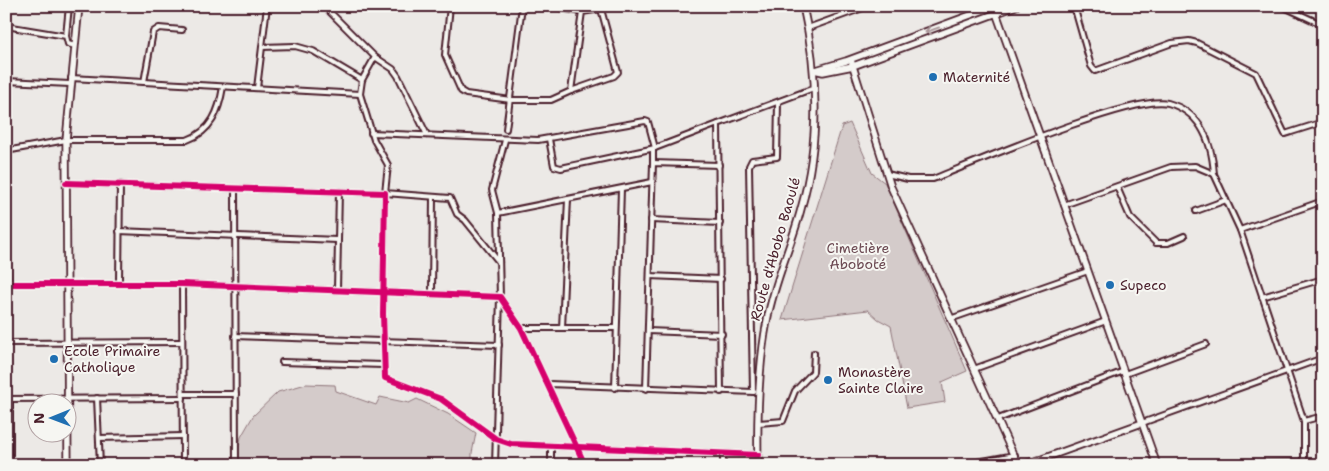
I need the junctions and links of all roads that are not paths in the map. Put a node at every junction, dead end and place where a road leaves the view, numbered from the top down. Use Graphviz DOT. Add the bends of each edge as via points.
graph roads {
  1 [pos="69,6"];
  2 [pos="79,6"];
  3 [pos="267,6"];
  4 [pos="324,6"];
  5 [pos="450,6"];
  6 [pos="522,6"];
  7 [pos="550,6"];
  8 [pos="803,6"];
  9 [pos="868,6"];
  10 [pos="1016,6"];
  11 [pos="1074,6"];
  12 [pos="1282,6"];
  13 [pos="600,8"];
  14 [pos="995,8"];
  15 [pos="582,12"];
  16 [pos="1323,25"];
  17 [pos="6,26"];
  18 [pos="808,28"];
  19 [pos="182,30"];
  20 [pos="66,36"];
  21 [pos="75,46"];
  22 [pos="262,47"];
  23 [pos="376,56"];
  24 [pos="852,63"];
  25 [pos="814,70"];
  26 [pos="362,80"];
  27 [pos="6,81"];
  28 [pos="71,81"];
  29 [pos="144,82"];
  30 [pos="224,87"];
  31 [pos="257,88"];
  32 [pos="814,88"];
  33 [pos="571,91"];
  34 [pos="360,94"];
  35 [pos="511,100"];
  36 [pos="778,103"];
  37 [pos="1323,122"];
  38 [pos="718,124"];
  39 [pos="506,130"];
  40 [pos="371,133"];
  41 [pos="428,135"];
  42 [pos="1041,138"];
  43 [pos="548,139"];
  44 [pos="66,140"];
  45 [pos="505,140"];
  46 [pos="654,148"];
  47 [pos="6,151"];
  48 [pos="653,163"];
  49 [pos="719,166"];
  50 [pos="887,174"];
  51 [pos="1214,174"];
  52 [pos="652,182"];
  53 [pos="66,183"];
  54 [pos="120,184"];
  55 [pos="1117,187"];
  56 [pos="235,189"];
  57 [pos="621,189"];
  58 [pos="339,191"];
  59 [pos="385,194"];
  60 [pos="434,197"];
  61 [pos="568,199"];
  62 [pos="1226,200"];
  63 [pos="1323,201"];
  64 [pos="1064,206"];
  65 [pos="1196,211"];
  66 [pos="498,213"];
  67 [pos="651,220"];
  68 [pos="720,223"];
  69 [pos="1240,230"];
  70 [pos="119,231"];
  71 [pos="234,236"];
  72 [pos="1184,236"];
  73 [pos="337,240"];
  74 [pos="6,245"];
  75 [pos="499,262"];
  76 [pos="1088,271"];
  77 [pos="650,276"];
  78 [pos="721,279"];
  79 [pos="1323,279"];
  80 [pos="66,282"];
  81 [pos="119,282"];
  82 [pos="7,284"];
  83 [pos="182,284"];
  84 [pos="235,286"];
  85 [pos="337,290"];
  86 [pos="383,291"];
  87 [pos="432,293"];
  88 [pos="500,297"];
  89 [pos="1262,297"];
  90 [pos="950,319"];
  91 [pos="1106,321"];
  92 [pos="521,328"];
  93 [pos="562,328"];
  94 [pos="616,328"];
  95 [pos="648,332"];
  96 [pos="722,334"];
  97 [pos="235,336"];
  98 [pos="383,340"];
  99 [pos="182,342"];
  100 [pos="6,343"];
  101 [pos="68,343"];
  102 [pos="1206,344"];
  103 [pos="498,345"];
  104 [pos="814,353"];
  105 [pos="1323,358"];
  106 [pos="282,362"];
  107 [pos="383,365"];
  108 [pos="974,369"];
  109 [pos="1287,370"];
  110 [pos="1124,373"];
  111 [pos="549,384"];
  112 [pos="615,388"];
  113 [pos="646,389"];
  114 [pos="721,392"];
  115 [pos="756,392"];
  116 [pos="68,394"];
  117 [pos="236,394"];
  118 [pos="183,396"];
  119 [pos="78,398"];
  120 [pos="97,398"];
  121 [pos="8,399"];
  122 [pos="28,399"];
  123 [pos="1323,416"];
  124 [pos="998,419"];
  125 [pos="1304,421"];
  126 [pos="759,423"];
  127 [pos="1142,423"];
  128 [pos="183,436"];
  129 [pos="99,438"];
  130 [pos="496,438"];
  131 [pos="68,444"];
  132 [pos="551,447"];
  133 [pos="579,448"];
  134 [pos="723,453"];
  135 [pos="758,455"];
  136 [pos="1015,455"];
  137 [pos="1042,459"];
  138 [pos="1027,464"];
  139 [pos="1304,464"];
  140 [pos="10,465"];
  141 [pos="68,465"];
  142 [pos="100,465"];
  143 [pos="183,465"];
  144 [pos="236,465"];
  145 [pos="495,465"];
  146 [pos="551,465"];
  147 [pos="585,465"];
  148 [pos="723,465"];
  149 [pos="758,465"];
  150 [pos="961,465"];
  151 [pos="1019,465"];
  152 [pos="1037,465"];
  153 [pos="1157,465"];
  1 -- 20 [label="street"];
  2 -- 21 [label="street"];
  3 -- 22 [label="street"];
  4 -- 23 [label="street"];
  5 -- 35 [label="street" via="445,55 459,88 466,94"];
  6 -- 35 [label="street"];
  7 -- 15 [label="street"];
  8 -- 18 [label="street, Route d'Abobo Baoulé"];
  9 -- 18 [label="street"];
  10 -- 14 [label="street"];
  11 -- 37 [label="street" via="1095,71 1172,43 1190,41 1256,73 1285,134"];
  12 -- 16 [label="street"];
  13 -- 15 [label="street"];
  13 -- 33 [label="street" via="618,72"];
  14 -- 24 [label="street"];
  14 -- 42 [label="street"];
  15 -- 33 [label="street"];
  17 -- 20 [label="street"];
  18 -- 25 [label="street, Route d'Abobo Baoulé"];
  19 -- 29 [label="street" via="159,28 153,32"];
  20 -- 21 [label="street" via="68,44"];
  21 -- 28 [label="street"];
  22 -- 26 [label="street" via="295,46 313,51"];
  22 -- 31 [label="street"];
  23 -- 26 [label="street"];
  23 -- 41 [label="street" via="398,76"];
  24 -- 25 [label="street" via="823,72"];
  24 -- 50 [label="street"];
  25 -- 32 [label="street, Route d'Abobo Baoulé"];
  26 -- 34 [label="street"];
  27 -- 28 [label="street"];
  28 -- 29 [label="street"];
  28 -- 44 [label="street"];
  29 -- 30 [label="street"];
  30 -- 31 [label="street"];
  30 -- 44 [label="street" via="215,118 187,140"];
  31 -- 34 [label="street"];
  32 -- 36 [label="street"];
  32 -- 115 [label="street, Route d'Abobo Baoulé" via="812,155 807,188 767,320"];
  33 -- 35 [label="street" via="551,100"];
  34 -- 40 [label="street"];
  35 -- 39 [label="street"];
  36 -- 38 [label="street"];
  36 -- 115 [label="street" via="776,157 752,160 749,166"];
  38 -- 46 [label="street"];
  38 -- 49 [label="street"];
  40 -- 41 [label="street"];
  40 -- 59 [label="street" via="388,165"];
  41 -- 45 [label="street"];
  42 -- 50 [label="street" via="933,179"];
  42 -- 51 [label="street" via="1138,105 1166,102 1178,106 1198,122 1211,148"];
  42 -- 64 [label="street"];
  43 -- 45 [label="street"];
  43 -- 46 [label="street" via="645,121 648,122"];
  43 -- 46 [label="street" via="552,162 558,168"];
  44 -- 47 [label="street"];
  44 -- 53 [label="street"];
  45 -- 66 [label="street" via="492,190"];
  46 -- 48 [label="street"];
  48 -- 49 [label="street"];
  48 -- 52 [label="street"];
  49 -- 68 [label="street"];
  50 -- 90 [label="street"];
  51 -- 55 [label="street" via="1200,167 1183,166"];
  51 -- 62 [label="street"];
  52 -- 57 [label="street"];
  52 -- 67 [label="street"];
  53 -- 54 [label="street"];
  53 -- 80 [label="street"];
  54 -- 56 [label="street"];
  54 -- 70 [label="street"];
  55 -- 64 [label="street"];
  55 -- 72 [label="street" via="1130,217 1151,240 1168,243"];
  56 -- 58 [label="street"];
  56 -- 71 [label="street"];
  57 -- 61 [label="street"];
  57 -- 94 [label="street"];
  58 -- 59 [label="street"];
  58 -- 73 [label="street"];
  59 -- 60 [label="street"];
  59 -- 86 [label="street"];
  60 -- 75 [label="street" via="452,200 457,214 466,220"];
  60 -- 87 [label="street"];
  61 -- 66 [label="street"];
  61 -- 93 [label="street"];
  62 -- 65 [label="street"];
  62 -- 69 [label="street"];
  63 -- 69 [label="street"];
  64 -- 76 [label="street"];
  66 -- 75 [label="street"];
  67 -- 68 [label="street"];
  67 -- 77 [label="street"];
  68 -- 78 [label="street"];
  69 -- 89 [label="street"];
  70 -- 71 [label="street"];
  70 -- 81 [label="street"];
  71 -- 73 [label="street"];
  71 -- 84 [label="street"];
  73 -- 85 [label="street"];
  74 -- 82 [label="street"];
  75 -- 88 [label="street"];
  76 -- 90 [label="street"];
  76 -- 91 [label="street"];
  77 -- 78 [label="street"];
  77 -- 95 [label="street"];
  78 -- 96 [label="street"];
  79 -- 89 [label="street"];
  80 -- 81 [label="street"];
  80 -- 82 [label="street"];
  80 -- 101 [label="street"];
  81 -- 83 [label="street"];
  83 -- 84 [label="street"];
  83 -- 99 [label="street"];
  84 -- 85 [label="street"];
  84 -- 97 [label="street"];
  85 -- 86 [label="street"];
  86 -- 87 [label="street"];
  86 -- 98 [label="street"];
  87 -- 88 [label="street"];
  88 -- 92 [label="street"];
  88 -- 103 [label="street"];
  89 -- 109 [label="street"];
  90 -- 108 [label="street"];
  91 -- 108 [label="street"];
  91 -- 110 [label="street"];
  92 -- 93 [label="street"];
  92 -- 111 [label="street"];
  93 -- 94 [label="street"];
  94 -- 112 [label="street"];
  95 -- 96 [label="street"];
  95 -- 113 [label="street"];
  96 -- 114 [label="street"];
  97 -- 98 [label="street"];
  97 -- 117 [label="street"];
  98 -- 103 [label="street"];
  98 -- 107 [label="street"];
  99 -- 101 [label="street"];
  99 -- 118 [label="street"];
  100 -- 101 [label="street"];
  101 -- 116 [label="street"];
  102 -- 110 [label="street"];
  103 -- 130 [label="street"];
  104 -- 126 [label="street" via="813,372 795,391 783,421"];
  105 -- 109 [label="street"];
  106 -- 107 [label="street"];
  107 -- 130 [label="street" via="385,378 441,399"];
  108 -- 124 [label="street"];
  109 -- 125 [label="street"];
  109 -- 127 [label="street"];
  110 -- 124 [label="street"];
  110 -- 127 [label="street"];
  111 -- 112 [label="street"];
  111 -- 133 [label="street"];
  112 -- 113 [label="street"];
  113 -- 114 [label="street"];
  114 -- 115 [label="street"];
  115 -- 126 [label="street, Route d'Abobo Baoulé"];
  117 -- 118 [label="street"];
  117 -- 144 [label="street"];
  118 -- 120 [label="street"];
  118 -- 128 [label="street"];
  119 -- 120 [label="street"];
  120 -- 129 [label="street"];
  121 -- 122 [label="street"];
  121 -- 140 [label="street"];
  123 -- 125 [label="street"];
  124 -- 136 [label="street"];
  125 -- 139 [label="street"];
  126 -- 135 [label="street, Route d'Abobo Baoulé"];
  127 -- 137 [label="street"];
  127 -- 153 [label="street"];
  128 -- 129 [label="street"];
  128 -- 143 [label="street"];
  129 -- 142 [label="street"];
  130 -- 132 [label="street" via="511,444"];
  130 -- 145 [label="street"];
  131 -- 141 [label="street"];
  132 -- 133 [label="street"];
  132 -- 146 [label="street"];
  133 -- 134 [label="street"];
  133 -- 147 [label="street"];
  134 -- 135 [label="street"];
  134 -- 148 [label="street"];
  135 -- 149 [label="street, Route d'Abobo Baoulé"];
  136 -- 138 [label="street"];
  136 -- 150 [label="street"];
  136 -- 151 [label="street"];
  137 -- 138 [label="street"];
  137 -- 152 [label="street"];
  138 -- 151 [label="street"];
  139 -- 153 [label="street"];
}
